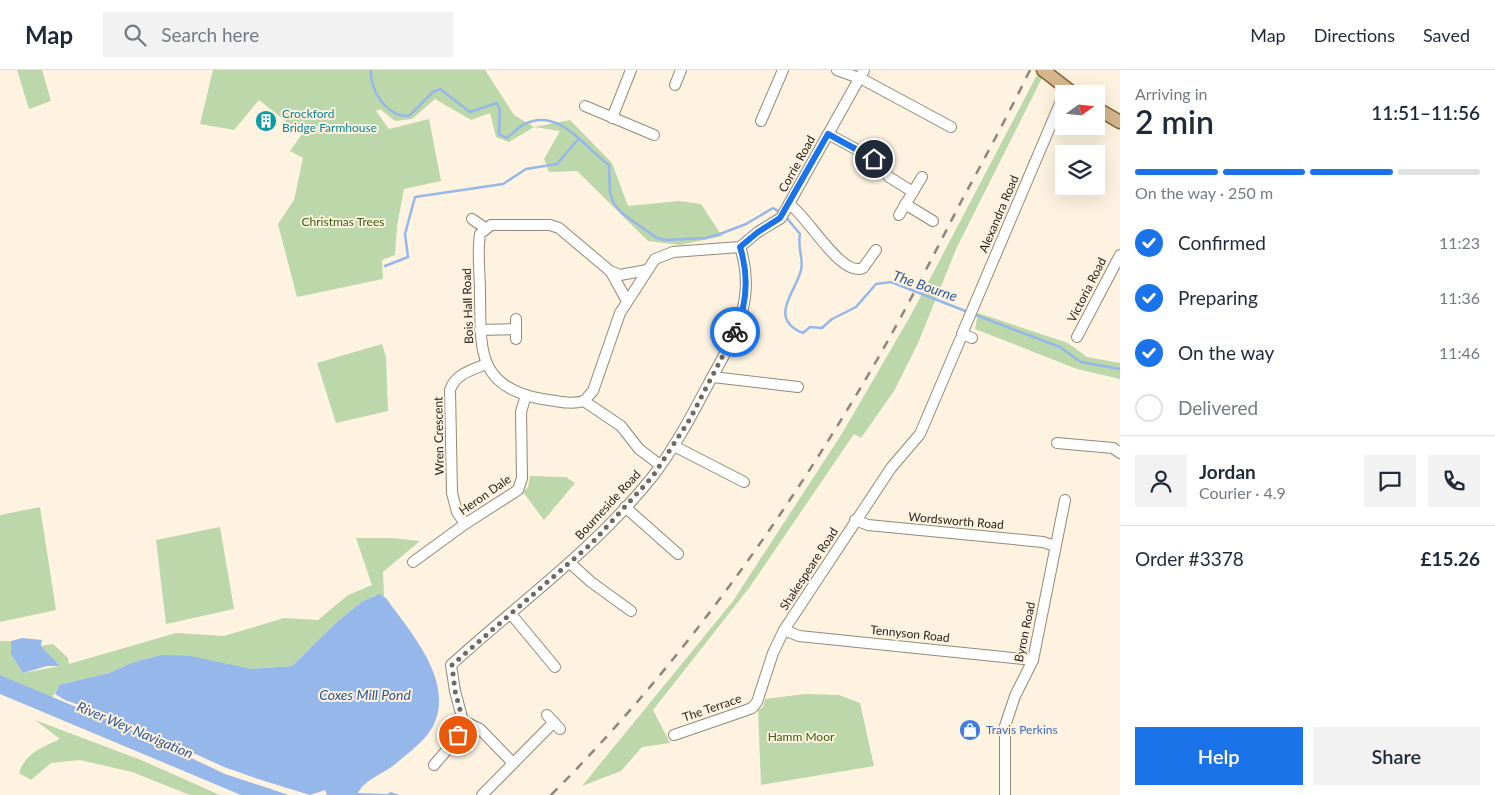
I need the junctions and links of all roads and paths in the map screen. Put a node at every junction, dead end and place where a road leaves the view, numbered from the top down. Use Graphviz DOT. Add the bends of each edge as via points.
graph roads {
  1 [pos="631,70"];
  2 [pos="783,70"];
  3 [pos="837,70"];
  4 [pos="1043,70"];
  5 [pos="862,74"];
  6 [pos="1059,85"];
  7 [pos="585,106"];
  8 [pos="1105,113"];
  9 [pos="612,118"];
  10 [pos="1055,120"];
  11 [pos="761,121"];
  12 [pos="1120,122"];
  13 [pos="951,127"];
  14 [pos="828,134"];
  15 [pos="654,135"];
  16 [pos="922,177"];
  17 [pos="913,192"];
  18 [pos="905,204"];
  19 [pos="785,211"];
  20 [pos="899,215"];
  21 [pos="472,219"];
  22 [pos="933,221"];
  23 [pos="484,228"];
  24 [pos="740,247"];
  25 [pos="876,250"];
  26 [pos="1120,255"];
  27 [pos="647,270"];
  28 [pos="610,271"];
  29 [pos="627,302"];
  30 [pos="516,329"];
  31 [pos="480,330"];
  32 [pos="1077,337"];
  33 [pos="972,338"];
  34 [pos="960,340"];
  35 [pos="486,364"];
  36 [pos="713,377"];
  37 [pos="798,387"];
  38 [pos="526,395"];
  39 [pos="584,401"];
  40 [pos="1057,443"];
  41 [pos="674,446"];
  42 [pos="1120,453"];
  43 [pos="660,465"];
  44 [pos="744,482"];
  45 [pos="1065,500"];
  46 [pos="625,507"];
  47 [pos="855,520"];
  48 [pos="465,524"];
  49 [pos="1056,546"];
  50 [pos="678,554"];
  51 [pos="413,562"];
  52 [pos="570,562"];
  53 [pos="631,611"];
  54 [pos="511,614"];
  55 [pos="784,630"];
  56 [pos="1033,660"];
  57 [pos="555,667"];
  58 [pos="757,702"];
  59 [pos="463,721"];
  60 [pos="554,722"];
  61 [pos="674,735"];
  62 [pos="513,763"];
  63 [pos="434,765"];
  64 [pos="482,795"];
  65 [pos="1005,795"];
  1 -- 9 [label="street"];
  2 -- 11 [label="street"];
  3 -- 5 [label="street"];
  4 -- 6 [label="main road"];
  5 -- 13 [label="street"];
  5 -- 14 [label="street, Corrie Road"];
  7 -- 9 [label="street"];
  8 -- 12 [label="main road"];
  9 -- 15 [label="street"];
  10 -- 33 [label="street, Alexandra Road" via="962,334"];
  14 -- 17 [label="street" via="874,159 889,177"];
  14 -- 19 [label="street, Corrie Road"];
  16 -- 17 [label="street"];
  17 -- 18 [label="street"];
  18 -- 20 [label="street"];
  18 -- 22 [label="street"];
  19 -- 24 [label="street"];
  19 -- 25 [label="street" via="804,217 825,238 835,257 851,268 859,270"];
  21 -- 23 [label="street"];
  23 -- 28 [label="street" via="501,224 559,228"];
  23 -- 31 [label="street, Bois Hall Road" via="478,244"];
  24 -- 27 [label="street" via="662,254"];
  24 -- 36 [label="street, Bourneside Road" via="745,267 744,308 729,348"];
  26 -- 32 [label="street, Victoria Road"];
  27 -- 28 [label="street" via="620,275"];
  27 -- 29 [label="street"];
  28 -- 29 [label="street"];
  29 -- 39 [label="street" via="620,313 594,391"];
  30 -- 31 [label="street"];
  31 -- 35 [label="street, Bois Hall Road"];
  34 -- 47 [label="street, Shakespeare Road" via="920,434"];
  35 -- 38 [label="street, Bois Hall Road" via="492,374"];
  35 -- 48 [label="street, Wren Crescent" via="453,381 450,390 452,493 457,512"];
  36 -- 37 [label="street"];
  36 -- 41 [label="street, Bourneside Road"];
  38 -- 39 [label="street, Bois Hall Road" via="565,403"];
  38 -- 48 [label="street, Heron Dale" via="521,412 522,485"];
  39 -- 43 [label="street" via="621,426 639,449"];
  40 -- 42 [label="street" via="1113,448"];
  41 -- 43 [label="street, Bourneside Road"];
  41 -- 44 [label="street"];
  43 -- 46 [label="street, Bourneside Road"];
  45 -- 49 [label="street, Byron Road"];
  46 -- 50 [label="street"];
  46 -- 52 [label="street, Bourneside Road"];
  47 -- 49 [label="street, Wordsworth Road" via="868,526 1044,542"];
  47 -- 55 [label="street, Shakespeare Road"];
  48 -- 51 [label="street, Heron Dale"];
  49 -- 56 [label="street, Byron Road"];
  52 -- 53 [label="street"];
  52 -- 54 [label="street, Bourneside Road"];
  54 -- 57 [label="street"];
  54 -- 59 [label="street, Bourneside Road" via="452,665"];
  55 -- 56 [label="street, Tennyson Road" via="799,636"];
  55 -- 58 [label="street, Shakespeare Road"];
  56 -- 65 [label="street, Byron Road" via="1015,696 1005,726"];
  58 -- 61 [label="street, The Terrace" via="746,710"];
  59 -- 62 [label="street" via="480,729"];
  59 -- 63 [label="street" via="452,744"];
  60 -- 62 [label="street"];
  62 -- 64 [label="street"];
}
